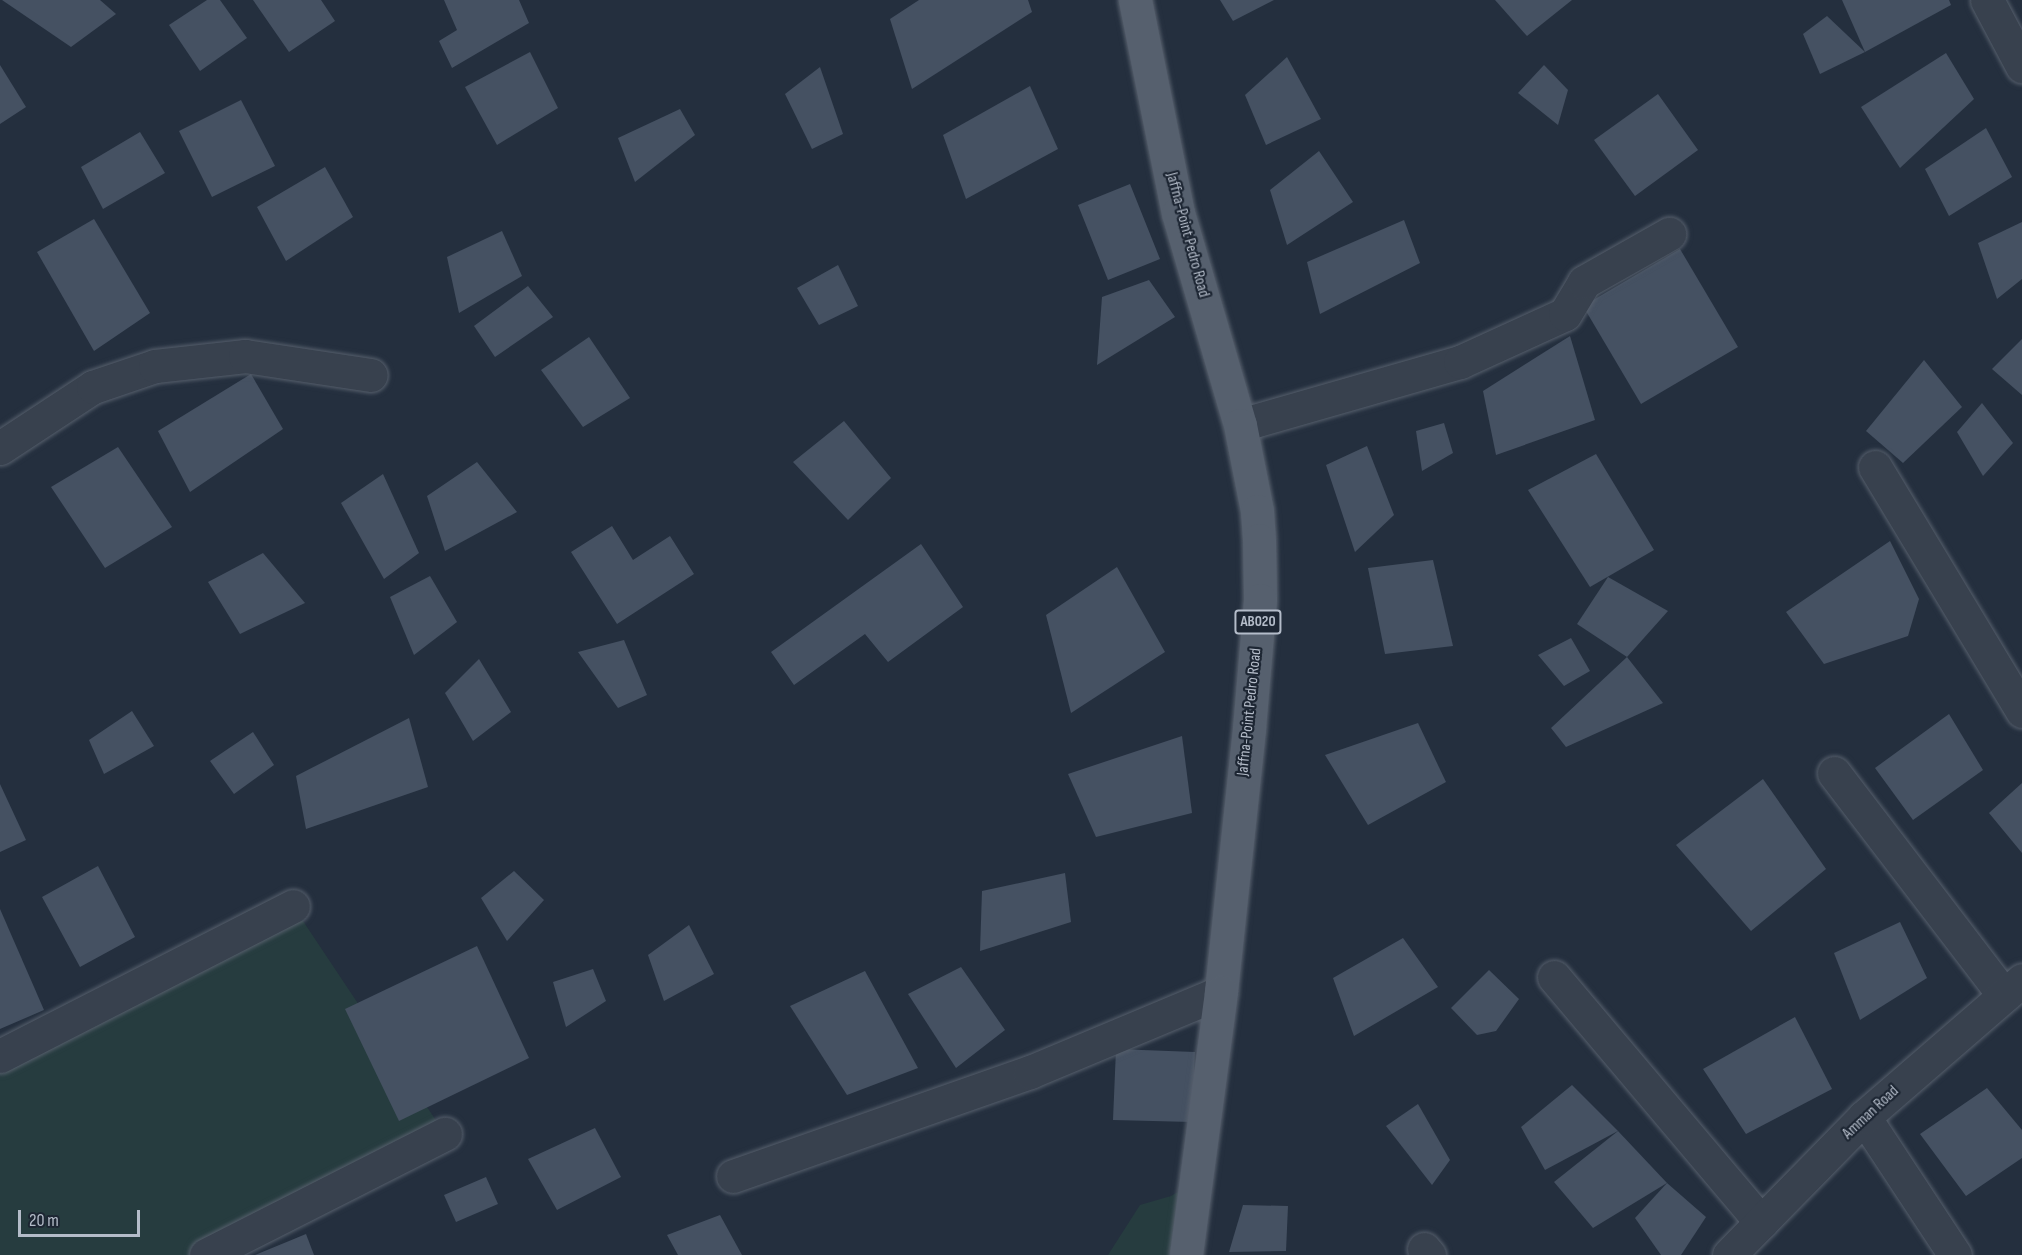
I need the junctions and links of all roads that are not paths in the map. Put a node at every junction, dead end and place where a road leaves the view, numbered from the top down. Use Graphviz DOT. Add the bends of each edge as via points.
graph roads {
  1 [pos="1135,0"];
  2 [pos="1987,0"];
  3 [pos="2022,66"];
  4 [pos="1669,234"];
  5 [pos="371,375"];
  6 [pos="1240,425"];
  7 [pos="0,448"];
  8 [pos="1875,468"];
  9 [pos="2022,711"];
  10 [pos="1834,772"];
  11 [pos="293,906"];
  12 [pos="1554,977"];
  13 [pos="2013,988"];
  14 [pos="1221,992"];
  15 [pos="0,1056"];
  16 [pos="1864,1118"];
  17 [pos="445,1134"];
  18 [pos="733,1176"];
  19 [pos="1761,1222"];
  20 [pos="206,1255"];
  21 [pos="1186,1255"];
  22 [pos="1729,1255"];
  23 [pos="1955,1255"];
  1 -- 6 [label="main road, Jaffna-Point Pedro Road / AB020" via="1178,213"];
  2 -- 3 [label="street"];
  4 -- 6 [label="street" via="1584,282 1565,314 1461,362"];
  5 -- 7 [label="street" via="245,356 155,366 93,387"];
  6 -- 14 [label="main road, Jaffna-Point Pedro Road / AB020" via="1257,511 1260,600"];
  8 -- 9 [label="street"];
  10 -- 13 [label="street"];
  11 -- 15 [label="street"];
  12 -- 19 [label="street"];
  13 -- 16 [label="street, Amman Road"];
  14 -- 18 [label="street" via="1030,1072"];
  14 -- 21 [label="main road, Jaffna-Point Pedro Road / AB020"];
  16 -- 19 [label="street, Amman Road"];
  16 -- 23 [label="street"];
  17 -- 20 [label="street"];
  19 -- 22 [label="street, Amman Road"];
}
